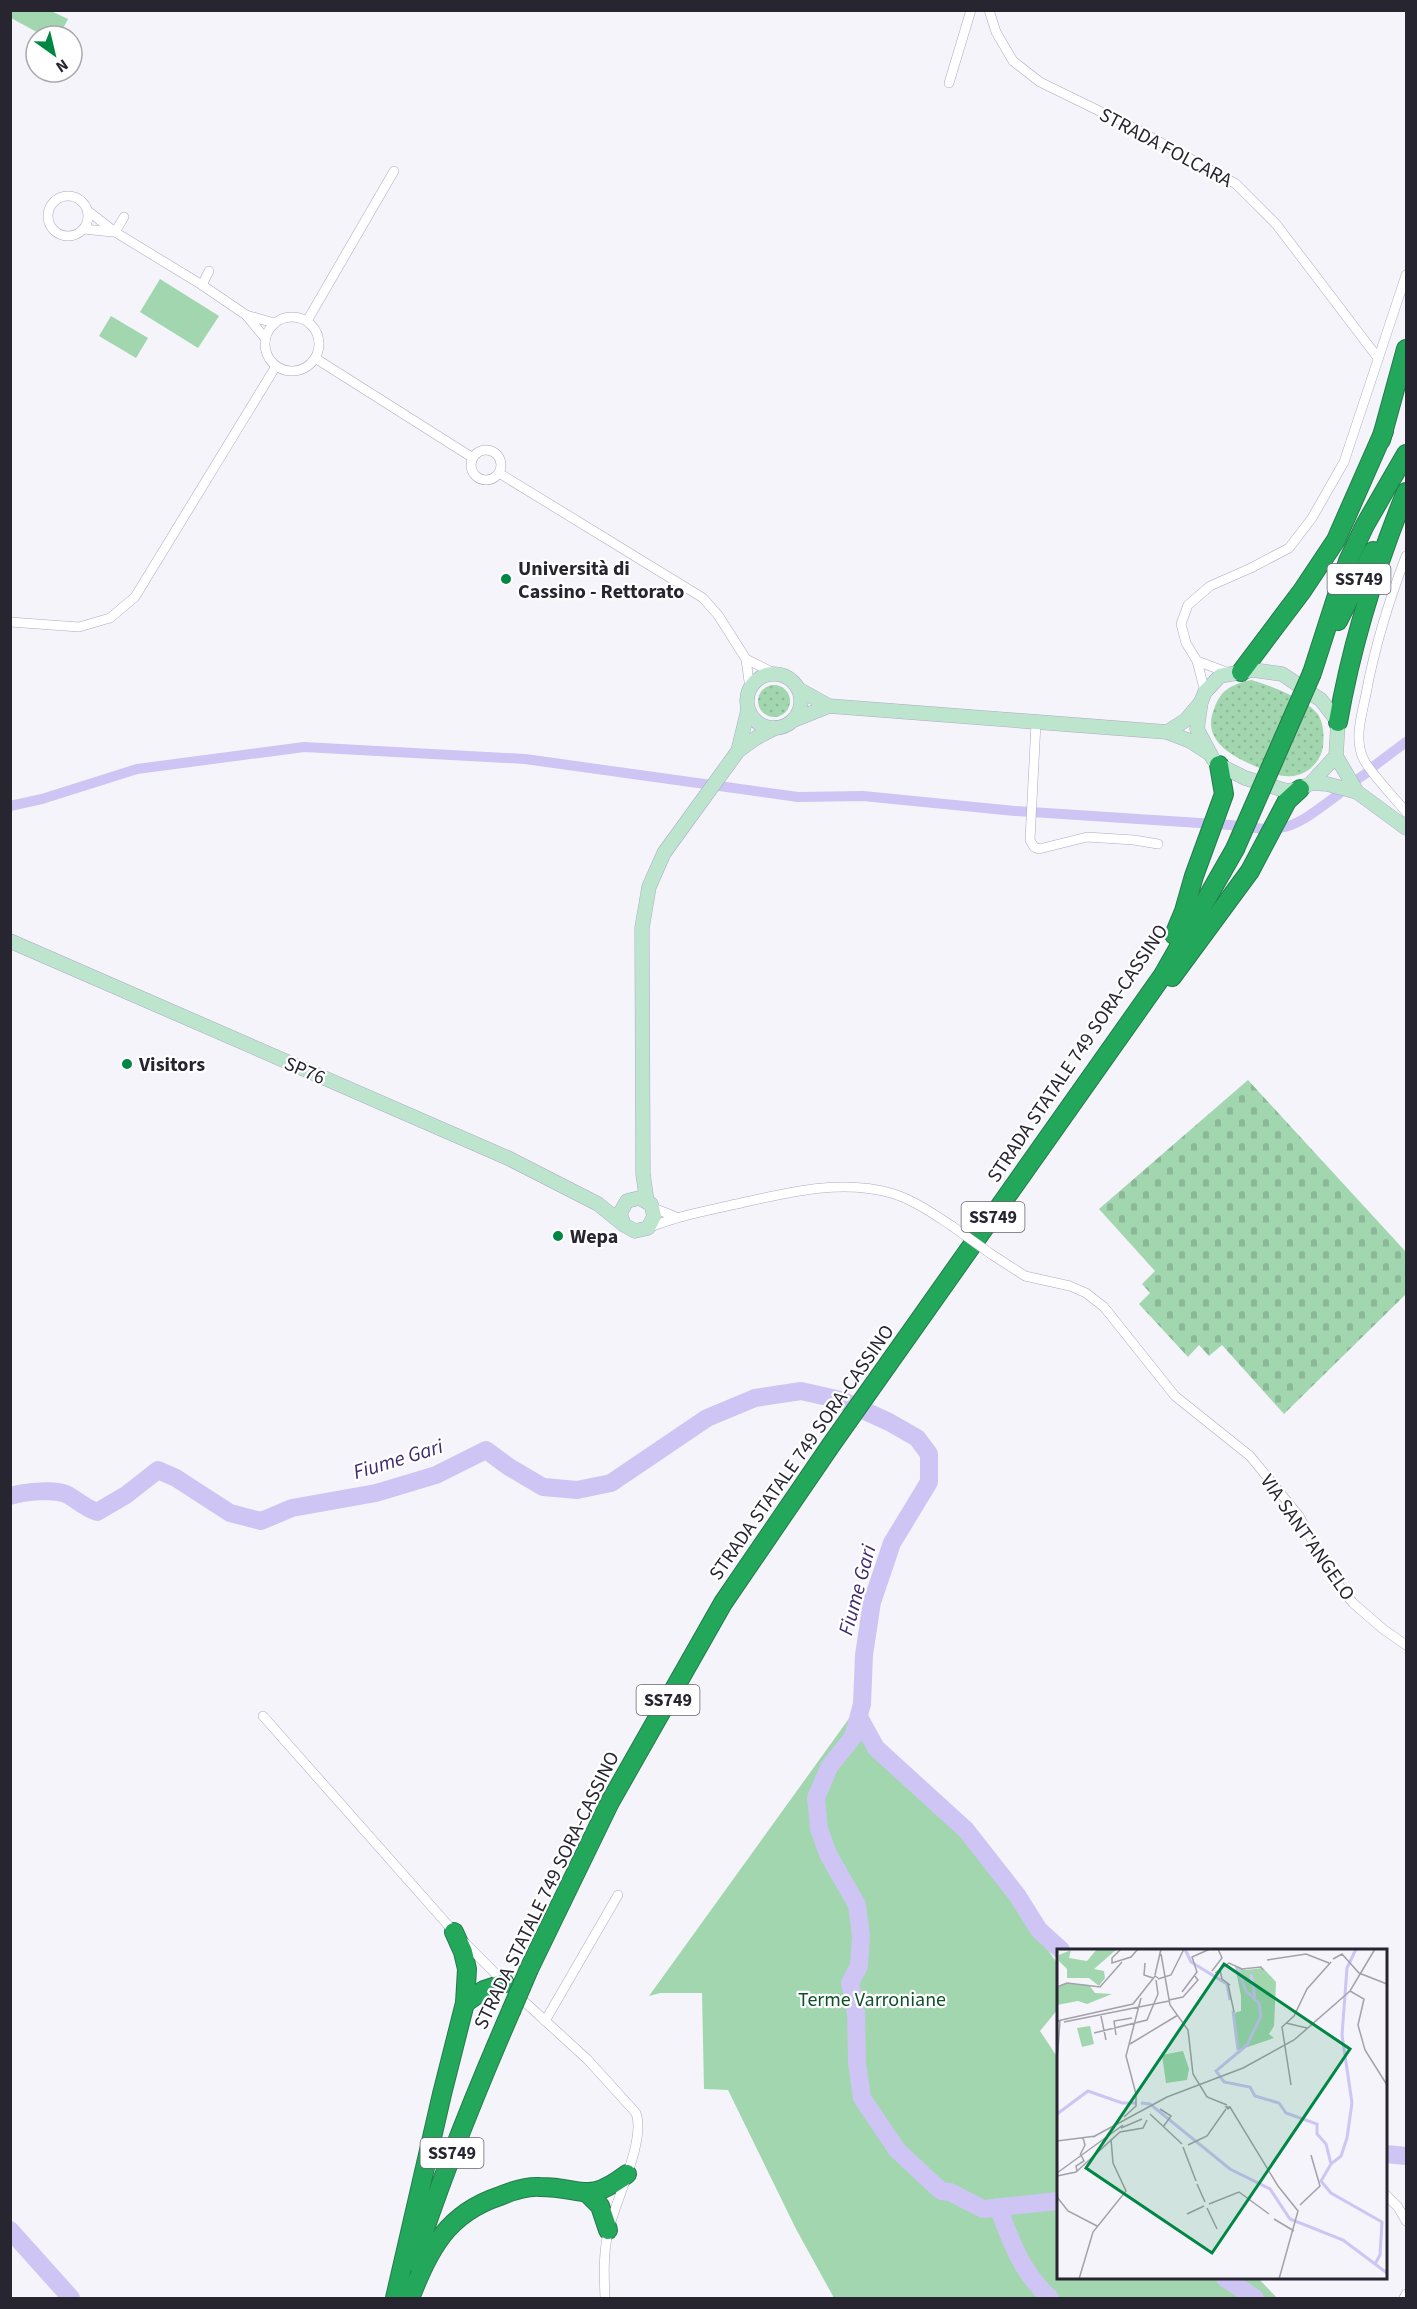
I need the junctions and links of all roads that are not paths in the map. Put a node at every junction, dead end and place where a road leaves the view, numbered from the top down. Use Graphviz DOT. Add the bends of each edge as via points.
graph roads {
  1 [pos="971,10"];
  2 [pos="989,10"];
  3 [pos="949,83"];
  4 [pos="394,171"];
  5 [pos="88,211"];
  6 [pos="124,218"];
  7 [pos="84,229"];
  8 [pos="115,232"];
  9 [pos="209,271"];
  10 [pos="1407,275"];
  11 [pos="202,285"];
  12 [pos="246,315"];
  13 [pos="307,321"];
  14 [pos="274,323"];
  15 [pos="265,338"];
  16 [pos="1407,349"];
  17 [pos="315,358"];
  18 [pos="1378,358"];
  19 [pos="276,366"];
  20 [pos="1384,431"];
  21 [pos="1407,454"];
  22 [pos="473,458"];
  23 [pos="499,473"];
  24 [pos="1407,484"];
  25 [pos="1407,492"];
  26 [pos="1407,556"];
  27 [pos="1348,561"];
  28 [pos="10,622"];
  29 [pos="746,659"];
  30 [pos="1197,660"];
  31 [pos="774,673"];
  32 [pos="1236,673"];
  33 [pos="1312,673"];
  34 [pos="750,689"];
  35 [pos="800,690"];
  36 [pos="1203,697"];
  37 [pos="829,706"];
  38 [pos="748,710"];
  39 [pos="794,720"];
  40 [pos="1338,722"];
  41 [pos="1036,723"];
  42 [pos="775,729"];
  43 [pos="1167,732"];
  44 [pos="738,751"];
  45 [pos="1336,756"];
  46 [pos="1213,759"];
  47 [pos="1305,786"];
  48 [pos="1357,792"];
  49 [pos="1407,812"];
  50 [pos="1407,828"];
  51 [pos="1158,844"];
  52 [pos="10,941"];
  53 [pos="1120,1037"];
  54 [pos="643,1174"];
  55 [pos="628,1201"];
  56 [pos="598,1204"];
  57 [pos="649,1205"];
  58 [pos="676,1217"];
  59 [pos="624,1225"];
  60 [pos="648,1228"];
  61 [pos="1407,1646"];
  62 [pos="262,1716"];
  63 [pos="618,1895"];
  64 [pos="454,1932"];
  65 [pos="505,1983"];
  66 [pos="465,2002"];
  67 [pos="545,2021"];
  68 [pos="627,2174"];
  69 [pos="588,2194"];
  70 [pos="1387,2196"];
  71 [pos="1407,2221"];
  72 [pos="608,2230"];
  73 [pos="1407,2294"];
  74 [pos="395,2298"];
  75 [pos="402,2298"];
  76 [pos="410,2298"];
  77 [pos="605,2298"];
  78 [pos="1404,2298"];
  1 -- 3 [label="street"];
  2 -- 18 [label="street, STRADA FOLCARA" via="1012,61 1040,82 1236,184 1276,224"];
  4 -- 13 [label="street"];
  5 -- 7 [label="street"];
  5 -- 7 [label="street" via="81,200 68,196 55,200 48,212 51,225 60,234 73,236"];
  5 -- 8 [label="street"];
  6 -- 8 [label="street"];
  7 -- 8 [label="street"];
  8 -- 11 [label="street"];
  9 -- 11 [label="street"];
  10 -- 18 [label="street"];
  11 -- 12 [label="street"];
  12 -- 14 [label="street"];
  12 -- 15 [label="street"];
  13 -- 14 [label="street" via="290,316"];
  13 -- 17 [label="street" via="317,334"];
  14 -- 15 [label="street"];
  15 -- 19 [label="street" via="266,354"];
  16 -- 20 [label="highway"];
  17 -- 19 [label="street" via="297,370"];
  17 -- 22 [label="street"];
  18 -- 30 [label="street" via="1344,462 1312,518 1289,548 1210,586 1188,605 1181,624 1186,643"];
  19 -- 28 [label="street" via="135,597 110,618 79,627"];
  20 -- 27 [label="highway"];
  20 -- 32 [label="highway" via="1336,540 1302,591"];
  21 -- 27 [label="highway, STRADA STATALE 749 SORA-CASSINO / SS749"];
  22 -- 23 [label="street" via="473,472 480,479 491,480"];
  22 -- 23 [label="street" via="484,450 494,452 501,464"];
  23 -- 29 [label="street" via="703,598"];
  24 -- 33 [label="highway, STRADA STATALE 749 SORA-CASSINO / SS749"];
  25 -- 40 [label="highway" via="1368,595"];
  26 -- 49 [label="street" via="1375,646 1359,745 1364,759"];
  27 -- 33 [label="highway, STRADA STATALE 749 SORA-CASSINO / SS749"];
  29 -- 31 [label="street"];
  29 -- 34 [label="street"];
  30 -- 32 [label="street"];
  30 -- 36 [label="street"];
  31 -- 34 [label="street" via="759,678"];
  31 -- 35 [label="street" via="790,678"];
  32 -- 36 [label="street" via="1220,676"];
  32 -- 40 [label="street" via="1253,669 1282,674 1321,700"];
  33 -- 53 [label="highway, STRADA STATALE 749 SORA-CASSINO / SS749, bridge" via="1235,849 1162,975"];
  34 -- 38 [label="street"];
  35 -- 37 [label="street"];
  35 -- 39 [label="street" via="802,706"];
  36 -- 43 [label="street" via="1186,720"];
  36 -- 46 [label="street" via="1197,729"];
  37 -- 39 [label="street"];
  37 -- 41 [label="street"];
  38 -- 42 [label="street" via="759,724"];
  38 -- 44 [label="street"];
  39 -- 42 [label="street"];
  40 -- 45 [label="street"];
  41 -- 43 [label="street"];
  41 -- 51 [label="street" via="1031,843 1040,849 1087,837"];
  42 -- 44 [label="street"];
  43 -- 46 [label="street" via="1190,741"];
  44 -- 54 [label="street" via="664,853 649,887 642,928"];
  45 -- 47 [label="street"];
  45 -- 48 [label="street"];
  46 -- 47 [label="street" via="1255,782 1287,791"];
  46 -- 53 [label="highway" via="1224,794 1184,910"];
  47 -- 48 [label="street" via="1327,784"];
  47 -- 53 [label="highway" via="1287,801 1250,871 1174,974"];
  48 -- 50 [label="street"];
  52 -- 56 [label="street, SP76" via="508,1158"];
  53 -- 75 [label="highway, STRADA STATALE 749 SORA-CASSINO / SS749, bridge" via="723,1603 610,1802 529,1969 432,2204"];
  54 -- 55 [label="street"];
  54 -- 57 [label="street"];
  55 -- 56 [label="street"];
  55 -- 57 [label="street" via="639,1198"];
  55 -- 59 [label="street" via="620,1213"];
  56 -- 59 [label="street, SP76"];
  57 -- 58 [label="street"];
  57 -- 60 [label="street" via="654,1216"];
  58 -- 60 [label="street, VIA SANT'ANGELO"];
  58 -- 61 [label="street, VIA SANT'ANGELO, bridge" via="806,1189 853,1187 891,1193 920,1205 1025,1276 1086,1293 1104,1307 1175,1396 1250,1456 1299,1516 1332,1577 1353,1604"];
  59 -- 60 [label="street" via="635,1231"];
  62 -- 64 [label="street"];
  63 -- 67 [label="street"];
  64 -- 65 [label="street"];
  64 -- 66 [label="highway" via="467,1969"];
  65 -- 66 [label="highway"];
  65 -- 67 [label="street"];
  66 -- 74 [label="highway"];
  67 -- 68 [label="street" via="588,2060 636,2113 640,2123"];
  68 -- 69 [label="highway" via="605,2189"];
  68 -- 72 [label="street"];
  69 -- 72 [label="highway" via="600,2206"];
  69 -- 76 [label="highway" via="540,2186 479,2204 440,2235"];
  70 -- 71 [label="street"];
  72 -- 77 [label="street"];
  73 -- 78 [label="street"];
}
